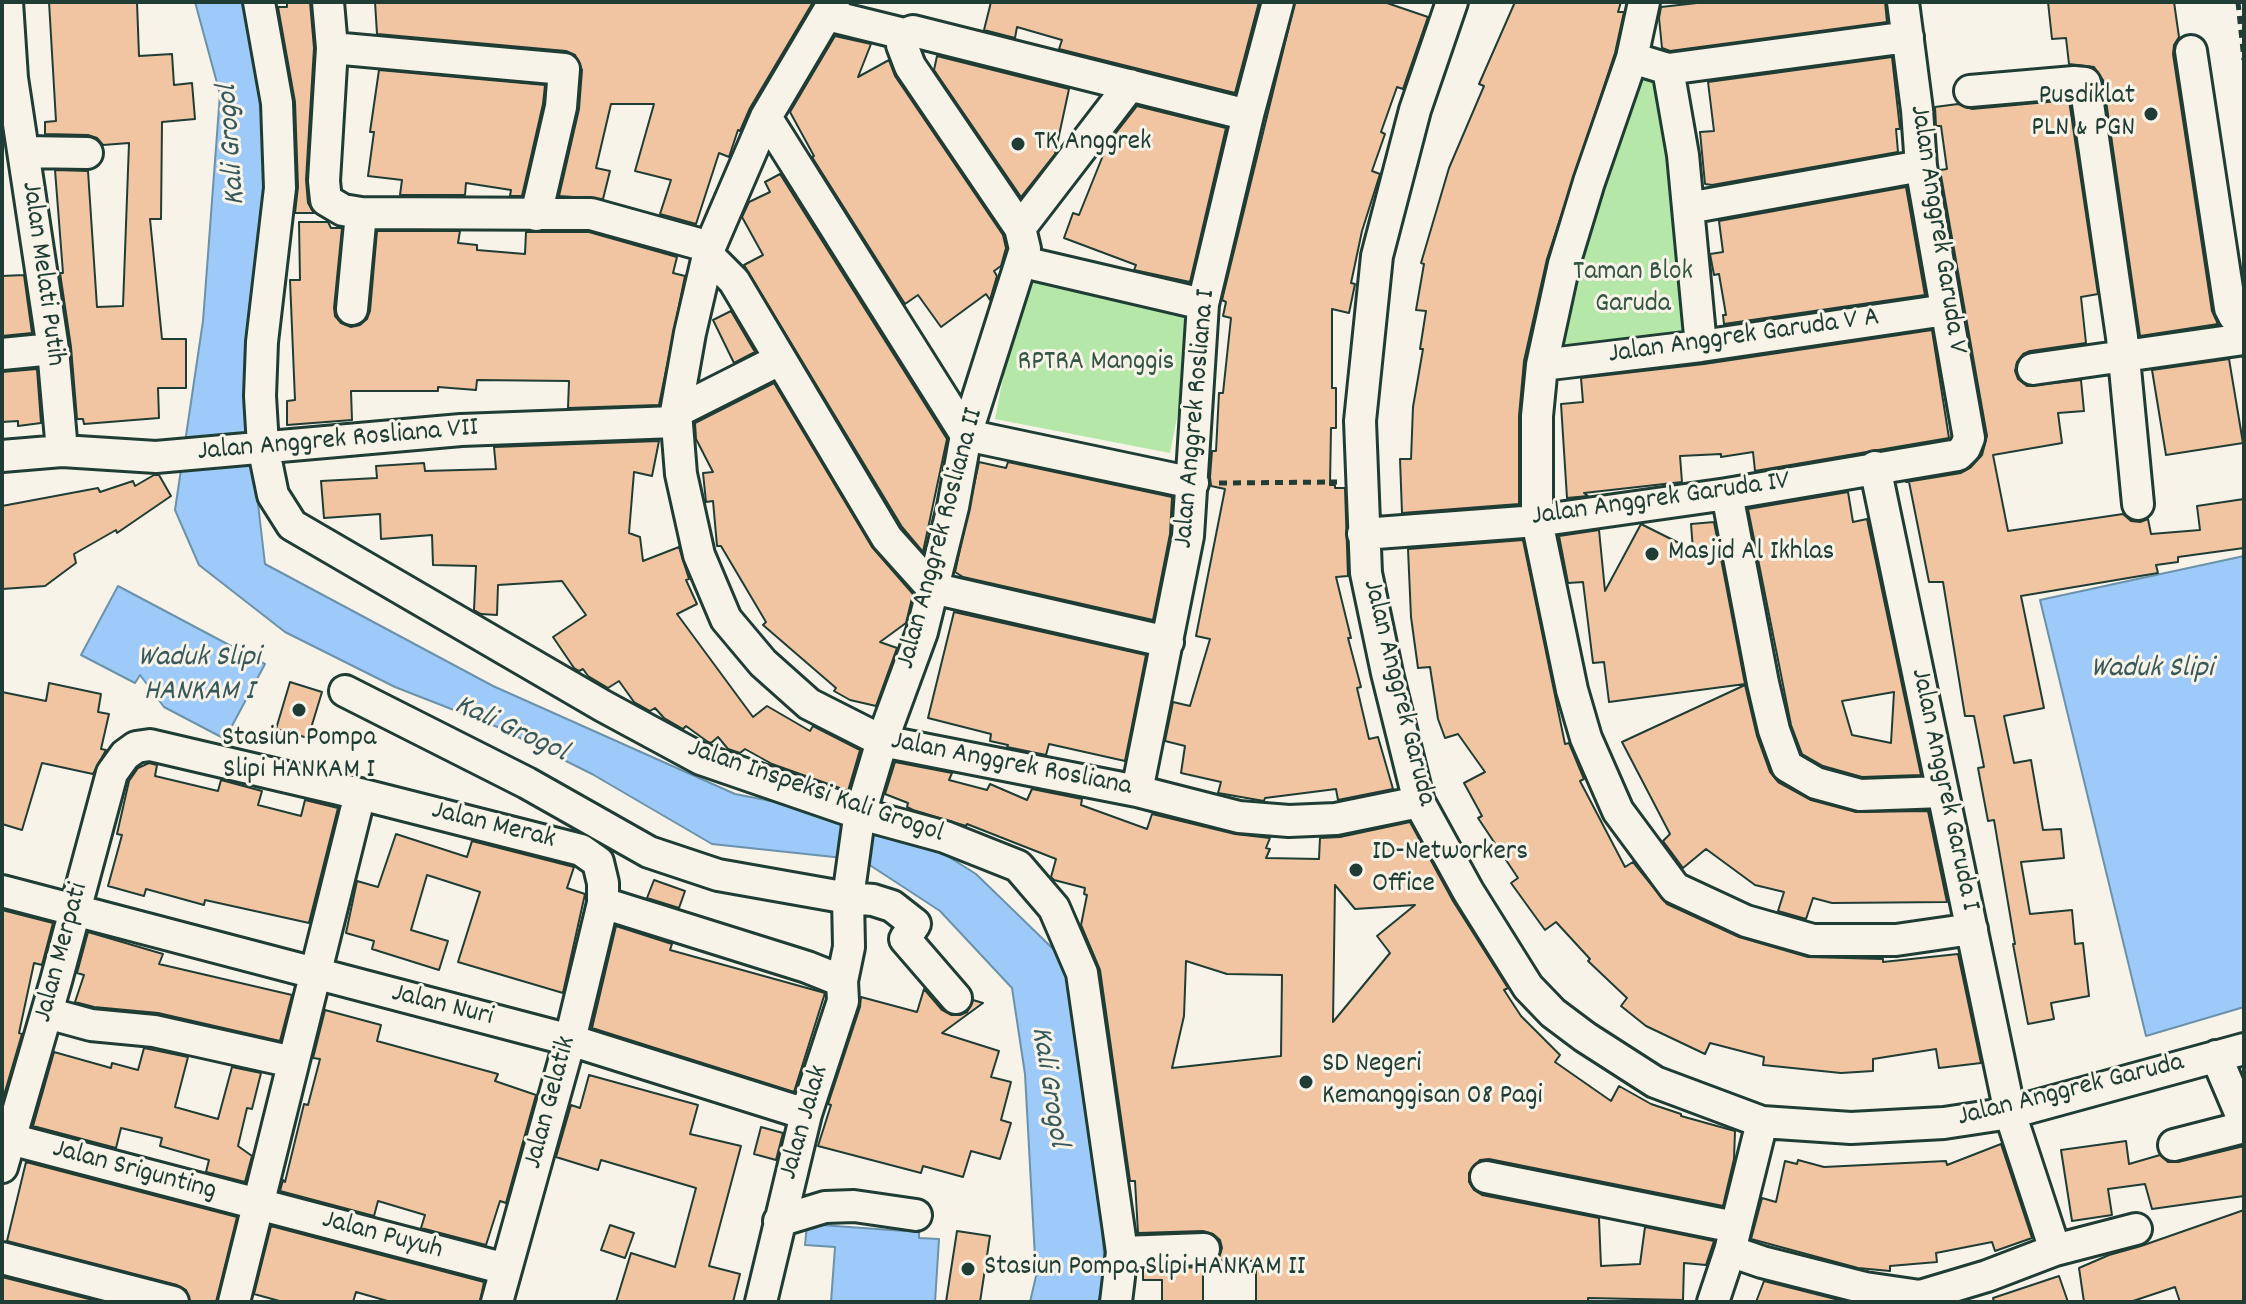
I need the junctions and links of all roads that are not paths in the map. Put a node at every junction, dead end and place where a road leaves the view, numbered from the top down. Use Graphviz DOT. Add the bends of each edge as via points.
graph roads {
  1 [pos="7,2"];
  2 [pos="259,2"];
  3 [pos="328,2"];
  4 [pos="1278,2"];
  5 [pos="1644,2"];
  6 [pos="1903,2"];
  7 [pos="1444,4"];
  8 [pos="831,9"];
  9 [pos="904,34"];
  10 [pos="1908,37"];
  11 [pos="5,41"];
  12 [pos="332,48"];
  13 [pos="2191,51"];
  14 [pos="1632,58"];
  15 [pos="1668,69"];
  16 [pos="1130,85"];
  17 [pos="1970,91"];
  18 [pos="1248,115"];
  19 [pos="766,117"];
  20 [pos="24,152"];
  21 [pos="87,153"];
  22 [pos="1921,166"];
  23 [pos="1688,208"];
  24 [pos="361,213"];
  25 [pos="536,215"];
  26 [pos="1020,228"];
  27 [pos="709,251"];
  28 [pos="1023,262"];
  29 [pos="1203,304"];
  30 [pos="352,309"];
  31 [pos="1946,310"];
  32 [pos="2244,316"];
  33 [pos="2244,339"];
  34 [pos="1701,346"];
  35 [pos="53,349"];
  36 [pos="2,354"];
  37 [pos="2123,357"];
  38 [pos="779,360"];
  39 [pos="1542,365"];
  40 [pos="2033,369"];
  41 [pos="675,417"];
  42 [pos="966,435"];
  43 [pos="258,447"];
  44 [pos="62,451"];
  45 [pos="1958,455"];
  46 [pos="2,456"];
  47 [pos="1875,467"];
  48 [pos="1193,483"];
  49 [pos="1727,494"];
  50 [pos="2138,504"];
  51 [pos="1537,521"];
  52 [pos="1363,534"];
  53 [pos="932,588"];
  54 [pos="1168,642"];
  55 [pos="345,691"];
  56 [pos="882,741"];
  57 [pos="136,747"];
  58 [pos="1137,791"];
  59 [pos="1943,792"];
  60 [pos="360,794"];
  61 [pos="1419,802"];
  62 [pos="860,816"];
  63 [pos="2,891"];
  64 [pos="849,891"];
  65 [pos="603,903"];
  66 [pos="75,911"];
  67 [pos="1972,929"];
  68 [pos="807,967"];
  69 [pos="315,974"];
  70 [pos="842,981"];
  71 [pos="956,998"];
  72 [pos="47,1013"];
  73 [pos="570,1040"];
  74 [pos="2230,1052"];
  75 [pos="293,1062"];
  76 [pos="2010,1113"];
  77 [pos="806,1114"];
  78 [pos="1762,1122"];
  79 [pos="2244,1125"];
  80 [pos="2174,1145"];
  81 [pos="6,1153"];
  82 [pos="1486,1177"];
  83 [pos="258,1204"];
  84 [pos="916,1215"];
  85 [pos="779,1221"];
  86 [pos="2136,1229"];
  87 [pos="1732,1239"];
  88 [pos="1204,1249"];
  89 [pos="2055,1250"];
  90 [pos="1122,1252"];
  91 [pos="2,1258"];
  92 [pos="506,1269"];
  93 [pos="1864,1295"];
  94 [pos="173,1302"];
  95 [pos="234,1302"];
  96 [pos="497,1302"];
  97 [pos="761,1302"];
  98 [pos="1116,1302"];
  99 [pos="1713,1302"];
  1 -- 11 [label="street, Jalan Melati Putih"];
  2 -- 43 [label="street, Jalan Inspeksi Kali Grogol" via="277,103 280,188 262,342"];
  3 -- 12 [label="street"];
  4 -- 18 [label="street, Jalan Anggrek Rosliana I"];
  5 -- 14 [label="street"];
  6 -- 10 [label="street, Jalan Anggrek Garuda V"];
  7 -- 52 [label="street, Jalan Anggrek Garuda" via="1377,256 1360,421"];
  8 -- 9 [label="street"];
  8 -- 19 [label="street, Jalan Anggrek Rosliana"];
  9 -- 16 [label="street" via="913,31"];
  9 -- 26 [label="street, Jalan Anggrek Rosliana II" via="910,66"];
  10 -- 15 [label="street"];
  10 -- 22 [label="street, Jalan Anggrek Garuda V"];
  11 -- 20 [label="street, Jalan Melati Putih"];
  12 -- 24 [label="street" via="326,200"];
  12 -- 25 [label="street" via="564,69 561,107"];
  13 -- 32 [label="street" via="2230,308 2234,316"];
  14 -- 15 [label="street"];
  14 -- 39 [label="street" via="1568,250"];
  15 -- 23 [label="street"];
  16 -- 18 [label="street"];
  16 -- 26 [label="street"];
  17 -- 37 [label="street" via="2085,83"];
  18 -- 29 [label="street, Jalan Anggrek Rosliana I"];
  19 -- 27 [label="street, Jalan Anggrek Rosliana"];
  19 -- 42 [label="street"];
  20 -- 21 [label="street"];
  20 -- 35 [label="street, Jalan Melati Putih"];
  22 -- 23 [label="street"];
  22 -- 31 [label="street, Jalan Anggrek Garuda V"];
  23 -- 34 [label="street"];
  24 -- 25 [label="street"];
  24 -- 30 [label="street"];
  25 -- 27 [label="street" via="591,214"];
  26 -- 28 [label="street, Jalan Anggrek Rosliana II" via="1025,239"];
  27 -- 38 [label="street" via="734,281"];
  27 -- 41 [label="street, Jalan Anggrek Rosliana"];
  28 -- 29 [label="street"];
  28 -- 42 [label="street, Jalan Anggrek Rosliana II"];
  29 -- 48 [label="street, Jalan Anggrek Rosliana I"];
  31 -- 34 [label="street, Jalan Anggrek Garuda V A"];
  31 -- 45 [label="street, Jalan Anggrek Garuda V" via="1969,438"];
  33 -- 37 [label="street"];
  34 -- 39 [label="street, Jalan Anggrek Garuda V A"];
  35 -- 36 [label="street"];
  35 -- 44 [label="street, Jalan Melati Putih"];
  37 -- 40 [label="street"];
  37 -- 50 [label="street"];
  38 -- 41 [label="street"];
  38 -- 53 [label="street" via="887,538"];
  39 -- 51 [label="street"];
  41 -- 43 [label="street, Jalan Anggrek Rosliana VII"];
  41 -- 56 [label="street, Jalan Anggrek Rosliana" via="699,555 726,619 763,663 809,704"];
  42 -- 48 [label="street"];
  42 -- 53 [label="street, Jalan Anggrek Rosliana II"];
  43 -- 44 [label="street, Jalan Anggrek Rosliana VII" via="156,457"];
  43 -- 62 [label="street, Jalan Inspeksi Kali Grogol" via="273,495 292,525 701,759"];
  44 -- 46 [label="street, Jalan Anggrek Rosliana VII"];
  45 -- 47 [label="street, Jalan Anggrek Garuda IV"];
  47 -- 49 [label="street, Jalan Anggrek Garuda IV"];
  47 -- 59 [label="street, Jalan Anggrek Garuda I"];
  48 -- 54 [label="street, Jalan Anggrek Rosliana I"];
  49 -- 51 [label="street, Jalan Anggrek Garuda IV"];
  49 -- 59 [label="street" via="1763,683 1787,766 1816,783 1860,795"];
  51 -- 52 [label="street, Jalan Anggrek Garuda IV"];
  51 -- 67 [label="street" via="1586,738 1618,811 1675,888 1746,921 1813,940 1896,940"];
  52 -- 61 [label="street, Jalan Anggrek Garuda" via="1366,573"];
  53 -- 54 [label="street"];
  53 -- 56 [label="street, Jalan Anggrek Rosliana II" via="922,632"];
  54 -- 58 [label="street, Jalan Anggrek Rosliana I"];
  55 -- 64 [label="street" via="649,852 718,875"];
  56 -- 58 [label="street, Jalan Anggrek Rosliana"];
  56 -- 62 [label="street, Jalan Anggrek Rosliana II"];
  57 -- 60 [label="street, Jalan Merak" via="150,745"];
  57 -- 66 [label="street, Jalan Merpati" via="112,773"];
  58 -- 61 [label="street, Jalan Anggrek Rosliana" via="1239,817 1289,821 1336,819"];
  59 -- 67 [label="street, Jalan Anggrek Garuda I"];
  60 -- 65 [label="street, Jalan Merak" via="581,850 598,862"];
  60 -- 69 [label="street"];
  61 -- 78 [label="street, Jalan Anggrek Garuda" via="1528,987 1553,1013 1655,1082"];
  62 -- 64 [label="street, Jalan Anggrek Rosliana II"];
  62 -- 90 [label="street, Jalan Inspeksi Kali Grogol" via="945,837 1018,866 1054,908 1082,973"];
  63 -- 66 [label="street, Jalan Nuri"];
  64 -- 68 [label="street, Jalan Anggrek Rosliana II" via="827,951"];
  64 -- 70 [label="street, Jalan Anggrek Rosliana II" via="849,947"];
  64 -- 71 [label="street" via="892,906 915,924 905,939"];
  65 -- 68 [label="street"];
  65 -- 73 [label="street, Jalan Gelatik"];
  66 -- 69 [label="street, Jalan Nuri"];
  66 -- 72 [label="street, Jalan Merpati"];
  67 -- 76 [label="street, Jalan Anggrek Garuda I"];
  68 -- 70 [label="street"];
  69 -- 73 [label="street, Jalan Nuri"];
  69 -- 75 [label="street"];
  70 -- 77 [label="street, Jalan Jalak" via="843,1001"];
  72 -- 75 [label="street"];
  72 -- 81 [label="street, Jalan Merpati"];
  73 -- 77 [label="street, Jalan Nuri"];
  73 -- 92 [label="street, Jalan Gelatik"];
  74 -- 76 [label="street, Jalan Anggrek Garuda"];
  74 -- 79 [label="street"];
  75 -- 83 [label="street"];
  76 -- 78 [label="street, Jalan Anggrek Garuda" via="1851,1128"];
  76 -- 89 [label="street, Jalan Anggrek Garuda I"];
  77 -- 85 [label="street, Jalan Jalak"];
  78 -- 87 [label="street"];
  79 -- 80 [label="street"];
  81 -- 83 [label="street, Jalan Srigunting"];
  82 -- 87 [label="street"];
  83 -- 92 [label="street, Jalan Puyuh"];
  83 -- 95 [label="street"];
  84 -- 85 [label="street" via="825,1207"];
  85 -- 97 [label="street, Jalan Jalak"];
  86 -- 89 [label="street"];
  87 -- 93 [label="street" via="1762,1262"];
  87 -- 99 [label="street"];
  88 -- 90 [label="street"];
  89 -- 93 [label="street" via="1920,1296"];
  90 -- 98 [label="street, Jalan Inspeksi Kali Grogol"];
  91 -- 94 [label="street"];
  92 -- 96 [label="street, Jalan Gelatik"];
}
